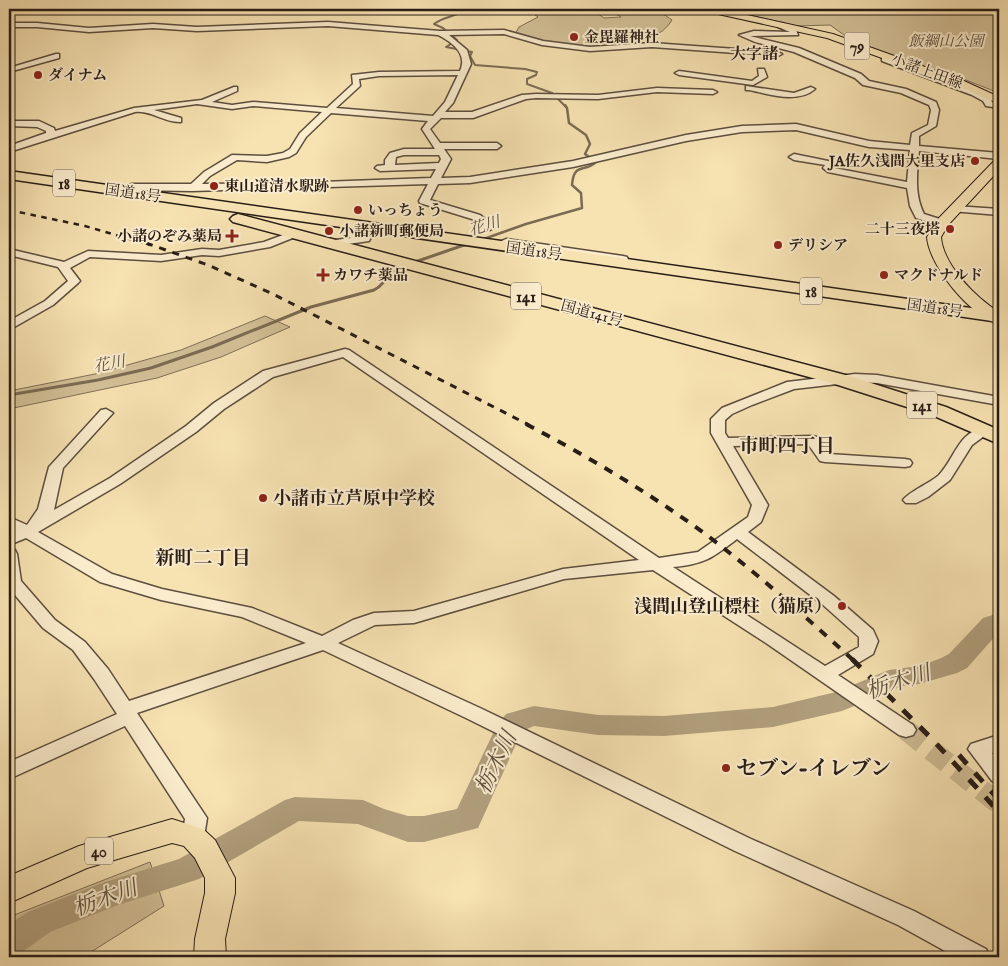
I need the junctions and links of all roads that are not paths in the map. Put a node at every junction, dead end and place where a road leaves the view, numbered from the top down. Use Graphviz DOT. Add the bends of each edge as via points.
graph roads {
  1 [pos="709,9"];
  2 [pos="63,18"];
  3 [pos="9,25"];
  4 [pos="782,25"];
  5 [pos="440,33"];
  6 [pos="56,56"];
  7 [pos="885,59"];
  8 [pos="821,61"];
  9 [pos="9,70"];
  10 [pos="761,71"];
  11 [pos="464,73"];
  12 [pos="679,73"];
  13 [pos="753,84"];
  14 [pos="234,89"];
  15 [pos="810,89"];
  16 [pos="713,92"];
  17 [pos="590,97"];
  18 [pos="999,101"];
  19 [pos="202,103"];
  20 [pos="568,105"];
  21 [pos="999,106"];
  22 [pos="143,109"];
  23 [pos="328,111"];
  24 [pos="10,114"];
  25 [pos="437,117"];
  26 [pos="178,120"];
  27 [pos="9,125"];
  28 [pos="50,134"];
  29 [pos="497,146"];
  30 [pos="916,148"];
  31 [pos="439,149"];
  32 [pos="9,150"];
  33 [pos="999,156"];
  34 [pos="794,157"];
  35 [pos="999,163"];
  36 [pos="442,166"];
  37 [pos="9,175"];
  38 [pos="433,182"];
  39 [pos="911,186"];
  40 [pos="192,188"];
  41 [pos="119,190"];
  42 [pos="181,200"];
  43 [pos="218,209"];
  44 [pos="955,209"];
  45 [pos="999,212"];
  46 [pos="942,223"];
  47 [pos="358,225"];
  48 [pos="490,227"];
  49 [pos="292,234"];
  50 [pos="327,244"];
  51 [pos="9,252"];
  52 [pos="66,266"];
  53 [pos="997,317"];
  54 [pos="9,326"];
  55 [pos="842,380"];
  56 [pos="999,401"];
  57 [pos="106,413"];
  58 [pos="992,434"];
  59 [pos="724,442"];
  60 [pos="905,463"];
  61 [pos="911,500"];
  62 [pos="9,522"];
  63 [pos="26,532"];
  64 [pos="738,532"];
  65 [pos="9,540"];
  66 [pos="9,554"];
  67 [pos="656,564"];
  68 [pos="323,643"];
  69 [pos="825,674"];
  70 [pos="126,714"];
  71 [pos="906,730"];
  72 [pos="999,743"];
  73 [pos="9,771"];
  74 [pos="999,775"];
  75 [pos="193,837"];
  76 [pos="9,890"];
  77 [pos="210,957"];
  78 [pos="978,957"];
  1 -- 4 [label="main road, 小諸上田線 / 79"];
  2 -- 3 [label="street"];
  3 -- 5 [label="street" via="89,30 336,24"];
  4 -- 8 [label="street" via="796,34 742,35 791,48"];
  4 -- 18 [label="main road, 小諸上田線 / 79" via="837,38 960,83"];
  5 -- 8 [label="street" via="504,32 542,43 590,49 652,45 773,53"];
  5 -- 11 [label="street" via="464,52 467,64"];
  6 -- 9 [label="street"];
  7 -- 21 [label="street" via="960,87 983,97 989,104"];
  8 -- 30 [label="street" via="858,76 866,83 903,91 933,104 932,126 915,135"];
  10 -- 13 [label="street" via="763,77"];
  11 -- 23 [label="street" via="355,77 357,84"];
  11 -- 25 [label="street" via="449,103"];
  12 -- 13 [label="street"];
  13 -- 15 [label="street" via="794,94"];
  14 -- 19 [label="street"];
  16 -- 17 [label="street" via="656,90"];
  17 -- 20 [label="street" via="586,105"];
  17 -- 25 [label="street" via="548,95 525,98 473,115"];
  19 -- 22 [label="street"];
  19 -- 23 [label="street"];
  22 -- 26 [label="street"];
  22 -- 28 [label="street"];
  23 -- 25 [label="street"];
  23 -- 40 [label="street" via="286,155 267,159 235,157 207,174"];
  24 -- 27 [label="street"];
  25 -- 31 [label="street" via="426,129"];
  27 -- 28 [label="street" via="39,124 51,130"];
  28 -- 32 [label="street"];
  29 -- 31 [label="street"];
  30 -- 33 [label="street"];
  30 -- 38 [label="street" via="856,142 796,127 742,129 527,173"];
  30 -- 39 [label="street"];
  31 -- 36 [label="street" via="446,159"];
  31 -- 36 [label="street" via="393,155 385,168"];
  34 -- 39 [label="street" via="830,164 828,168 831,170"];
  35 -- 44 [label="main road"];
  36 -- 38 [label="street"];
  37 -- 41 [label="highway, 国道18号 / 18"];
  38 -- 40 [label="street"];
  38 -- 48 [label="street" via="424,200 476,217"];
  39 -- 46 [label="street" via="920,216"];
  40 -- 41 [label="street" via="132,187"];
  41 -- 42 [label="highway, 国道18号 / 18"];
  42 -- 43 [label="highway, 国道141号 / 141"];
  43 -- 47 [label="highway, 国道18号 / 18"];
  43 -- 49 [label="highway, 国道141号 / 141"];
  44 -- 45 [label="street"];
  44 -- 46 [label="main road"];
  46 -- 53 [label="main road" via="934,237 939,255 960,289"];
  47 -- 50 [label="street" via="349,234 366,239"];
  47 -- 53 [label="highway, 国道18号 / 18"];
  49 -- 50 [label="highway, 国道141号 / 141"];
  49 -- 52 [label="street" via="266,245 219,253 195,252 161,258 88,254"];
  50 -- 55 [label="highway, 国道141号 / 141"];
  51 -- 52 [label="street"];
  52 -- 54 [label="street" via="63,268 74,281 49,303"];
  55 -- 56 [label="street" via="878,379"];
  55 -- 58 [label="highway, 国道141号 / 141" via="938,411"];
  55 -- 59 [label="street" via="792,385 728,411 718,419 718,433"];
  57 -- 63 [label="street" via="56,467 46,510"];
  58 -- 61 [label="street" via="968,442 945,477"];
  59 -- 60 [label="street" via="812,440 825,458"];
  59 -- 64 [label="street" via="760,505 755,519"];
  62 -- 63 [label="street"];
  63 -- 65 [label="street"];
  63 -- 67 [label="street" via="115,480 268,374 345,353"];
  63 -- 68 [label="street" via="106,578 161,594 246,612"];
  64 -- 67 [label="street" via="704,556"];
  64 -- 69 [label="street" via="828,600 866,634 869,641 867,650"];
  66 -- 70 [label="street" via="13,582 50,624 79,646"];
  67 -- 68 [label="street" via="563,574 414,617 374,619"];
  67 -- 69 [label="street"];
  68 -- 70 [label="street"];
  68 -- 78 [label="street" via="743,845 906,918"];
  69 -- 71 [label="street"];
  70 -- 73 [label="street"];
  70 -- 75 [label="street" via="196,818"];
  72 -- 74 [label="street" via="978,749"];
  75 -- 76 [label="main road, 40" via="172,831 110,848 79,858"];
  75 -- 77 [label="main road" via="205,850 220,878"];
}
